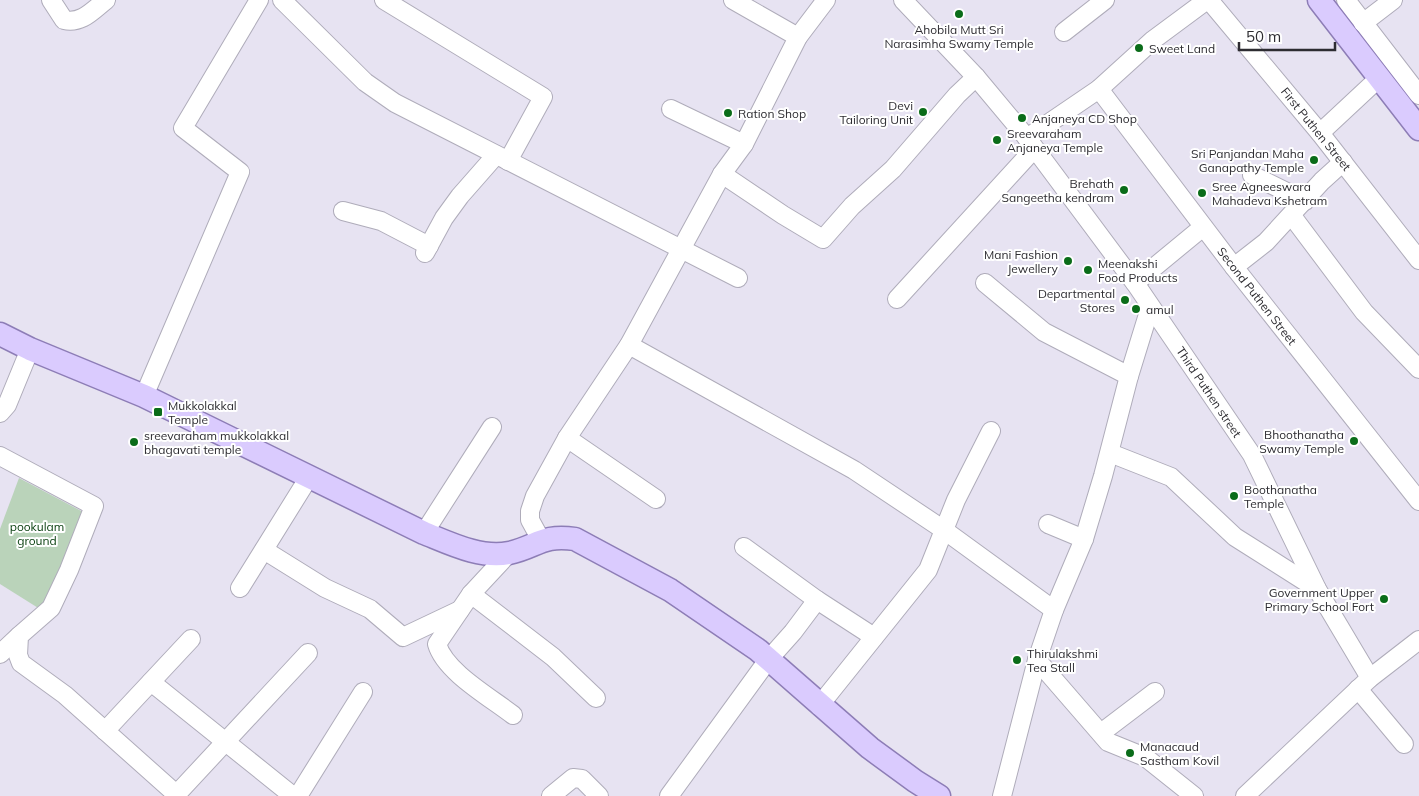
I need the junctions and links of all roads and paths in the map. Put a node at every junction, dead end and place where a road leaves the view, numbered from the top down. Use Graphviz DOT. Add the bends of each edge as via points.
graph roads {
  1 [pos="51,0"];
  2 [pos="106,0"];
  3 [pos="259,0"];
  4 [pos="282,0"];
  5 [pos="384,0"];
  6 [pos="733,0"];
  7 [pos="826,0"];
  8 [pos="903,0"];
  9 [pos="1104,0"];
  10 [pos="1208,0"];
  11 [pos="1318,0"];
  12 [pos="1346,0"];
  13 [pos="1393,0"];
  14 [pos="1363,23"];
  15 [pos="1064,32"];
  16 [pos="798,37"];
  17 [pos="976,77"];
  18 [pos="1379,78"];
  19 [pos="1101,92"];
  20 [pos="1419,95"];
  21 [pos="671,109"];
  22 [pos="1419,129"];
  23 [pos="1320,133"];
  24 [pos="744,144"];
  25 [pos="1030,144"];
  26 [pos="502,158"];
  27 [pos="1343,162"];
  28 [pos="722,174"];
  29 [pos="1252,175"];
  30 [pos="1305,201"];
  31 [pos="343,211"];
  32 [pos="1292,216"];
  33 [pos="1203,227"];
  34 [pos="681,251"];
  35 [pos="1419,260"];
  36 [pos="1234,267"];
  37 [pos="738,278"];
  38 [pos="985,283"];
  39 [pos="1135,283"];
  40 [pos="896,299"];
  41 [pos="1150,308"];
  42 [pos="0,334"];
  43 [pos="629,345"];
  44 [pos="30,350"];
  45 [pos="1419,369"];
  46 [pos="1129,376"];
  47 [pos="144,396"];
  48 [pos="0,413"];
  49 [pos="492,427"];
  50 [pos="992,431"];
  51 [pos="567,438"];
  52 [pos="1110,453"];
  53 [pos="0,456"];
  54 [pos="309,477"];
  55 [pos="656,498"];
  56 [pos="1419,502"];
  57 [pos="1048,524"];
  58 [pos="944,530"];
  59 [pos="424,533"];
  60 [pos="1084,539"];
  61 [pos="541,540"];
  62 [pos="744,547"];
  63 [pos="264,550"];
  64 [pos="509,553"];
  65 [pos="240,588"];
  66 [pos="1317,589"];
  67 [pos="471,594"];
  68 [pos="817,600"];
  69 [pos="460,610"];
  70 [pos="1054,610"];
  71 [pos="19,636"];
  72 [pos="874,637"];
  73 [pos="191,639"];
  74 [pos="1419,640"];
  75 [pos="308,653"];
  76 [pos="0,654"];
  77 [pos="768,660"];
  78 [pos="1037,660"];
  79 [pos="151,682"];
  80 [pos="1364,683"];
  81 [pos="363,692"];
  82 [pos="1155,692"];
  83 [pos="596,698"];
  84 [pos="819,706"];
  85 [pos="513,715"];
  86 [pos="105,731"];
  87 [pos="1101,733"];
  88 [pos="226,741"];
  89 [pos="1404,744"];
  90 [pos="175,795"];
  91 [pos="294,796"];
  92 [pos="298,796"];
  93 [pos="551,796"];
  94 [pos="599,796"];
  95 [pos="669,796"];
  96 [pos="939,796"];
  97 [pos="1002,796"];
  98 [pos="1194,796"];
  99 [pos="1245,796"];
  1 -- 2 [label="street" via="64,20 73,22"];
  3 -- 47 [label="street" via="183,128 240,172"];
  4 -- 26 [label="street" via="372,87 395,103"];
  5 -- 26 [label="street" via="543,96"];
  6 -- 16 [label="street"];
  7 -- 16 [label="street"];
  8 -- 17 [label="street, Third Puthen street"];
  9 -- 15 [label="street"];
  10 -- 19 [label="street" via="1153,40"];
  10 -- 23 [label="street, First Puthen Street"];
  11 -- 18 [label="main road"];
  12 -- 14 [label="street"];
  13 -- 14 [label="street"];
  14 -- 20 [label="street"];
  16 -- 24 [label="street"];
  17 -- 25 [label="street, Third Puthen street"];
  17 -- 28 [label="street" via="893,169 852,206 823,239"];
  18 -- 22 [label="main road"];
  18 -- 23 [label="street"];
  19 -- 25 [label="street"];
  19 -- 33 [label="street"];
  19 -- 36 [label="street, Second Puthen Street"];
  21 -- 24 [label="street"];
  23 -- 27 [label="street, First Puthen Street"];
  24 -- 28 [label="street"];
  25 -- 39 [label="street, Third Puthen street"];
  25 -- 40 [label="street"];
  26 -- 31 [label="street" via="460,196 427,250 381,221"];
  26 -- 34 [label="street"];
  27 -- 30 [label="street"];
  27 -- 35 [label="street, First Puthen Street"];
  28 -- 34 [label="street"];
  29 -- 30 [label="street"];
  30 -- 32 [label="street"];
  32 -- 36 [label="street"];
  32 -- 45 [label="street" via="1364,312"];
  33 -- 36 [label="street"];
  33 -- 39 [label="street"];
  34 -- 37 [label="street"];
  34 -- 43 [label="street"];
  36 -- 56 [label="street, Second Puthen Street"];
  38 -- 46 [label="street" via="1044,332"];
  39 -- 41 [label="street, Third Puthen street"];
  41 -- 46 [label="street"];
  41 -- 66 [label="street, Third Puthen street" via="1252,455"];
  42 -- 44 [label="main road"];
  43 -- 51 [label="street"];
  43 -- 58 [label="street" via="854,470"];
  44 -- 47 [label="main road"];
  44 -- 48 [label="street" via="7,405"];
  46 -- 52 [label="street"];
  47 -- 54 [label="main road"];
  49 -- 59 [label="street"];
  50 -- 58 [label="street"];
  51 -- 55 [label="street"];
  51 -- 61 [label="street" via="530,511 530,520"];
  52 -- 60 [label="street"];
  52 -- 66 [label="street" via="1171,477 1235,538"];
  53 -- 71 [label="street" via="94,506 51,608"];
  54 -- 59 [label="main road"];
  54 -- 63 [label="street"];
  57 -- 60 [label="street"];
  58 -- 70 [label="street"];
  58 -- 72 [label="street" via="928,570"];
  59 -- 64 [label="main road" via="480,552"];
  60 -- 70 [label="street"];
  61 -- 64 [label="main road"];
  61 -- 77 [label="main road" via="575,539 670,590"];
  62 -- 68 [label="street"];
  63 -- 65 [label="street"];
  63 -- 69 [label="street" via="325,588 370,609 403,637"];
  64 -- 67 [label="street"];
  66 -- 80 [label="street, Third Puthen street"];
  67 -- 69 [label="street"];
  67 -- 83 [label="street" via="553,657"];
  68 -- 72 [label="street"];
  68 -- 77 [label="street"];
  69 -- 85 [label="street" via="437,644 439,653 449,666"];
  70 -- 78 [label="street"];
  71 -- 76 [label="street"];
  71 -- 86 [label="street" via="20,663 65,695"];
  72 -- 84 [label="street"];
  73 -- 79 [label="street"];
  74 -- 80 [label="street"];
  75 -- 88 [label="street"];
  77 -- 84 [label="main road"];
  77 -- 95 [label="street"];
  78 -- 87 [label="street"];
  78 -- 97 [label="street"];
  79 -- 86 [label="street"];
  79 -- 88 [label="street"];
  80 -- 89 [label="street, Third Puthen street"];
  80 -- 99 [label="street"];
  81 -- 92 [label="street"];
  82 -- 87 [label="street"];
  84 -- 96 [label="main road" via="878,754"];
  86 -- 90 [label="street"];
  87 -- 98 [label="street" via="1108,742 1145,757"];
  88 -- 90 [label="street"];
  88 -- 91 [label="street"];
  93 -- 94 [label="street" via="574,778 582,779"];
}
